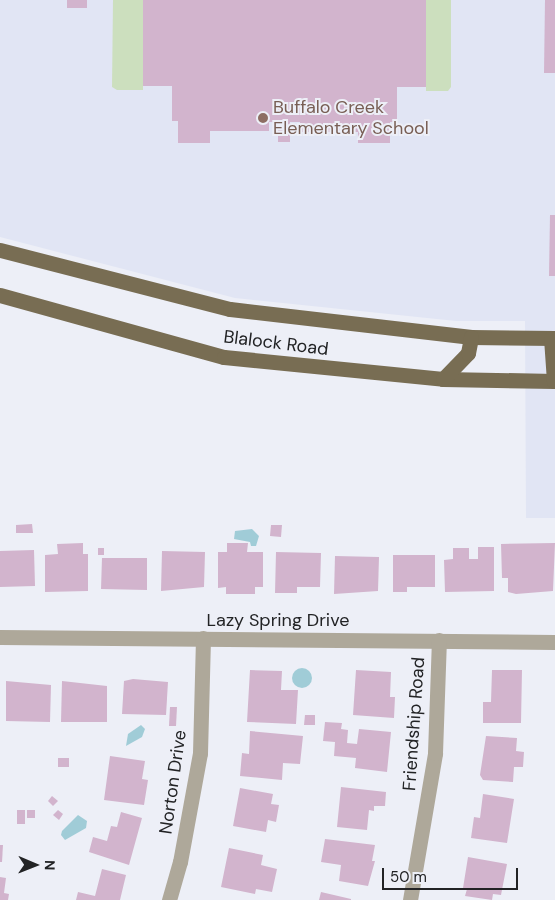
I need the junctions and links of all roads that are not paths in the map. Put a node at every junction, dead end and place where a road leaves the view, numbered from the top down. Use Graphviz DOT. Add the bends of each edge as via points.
graph roads {
  1 [pos="0,250"];
  2 [pos="0,295"];
  3 [pos="471,337"];
  4 [pos="553,338"];
  5 [pos="443,379"];
  6 [pos="555,381"];
  7 [pos="0,637"];
  8 [pos="203,638"];
  9 [pos="439,640"];
  10 [pos="555,642"];
  11 [pos="169,900"];
  12 [pos="410,900"];
  1 -- 3 [label="main road, Blalock Road" via="230,309"];
  2 -- 5 [label="main road, Blalock Road" via="224,358"];
  3 -- 4 [label="main road, Blalock Road"];
  3 -- 5 [label="main road" via="468,353"];
  4 -- 6 [label="main road"];
  5 -- 6 [label="main road, Blalock Road"];
  7 -- 8 [label="street, Lazy Spring Drive"];
  8 -- 9 [label="street, Lazy Spring Drive"];
  8 -- 11 [label="street, Norton Drive" via="200,753 180,862"];
  9 -- 10 [label="street, Lazy Spring Drive"];
  9 -- 12 [label="street, Friendship Road" via="435,753"];
}
